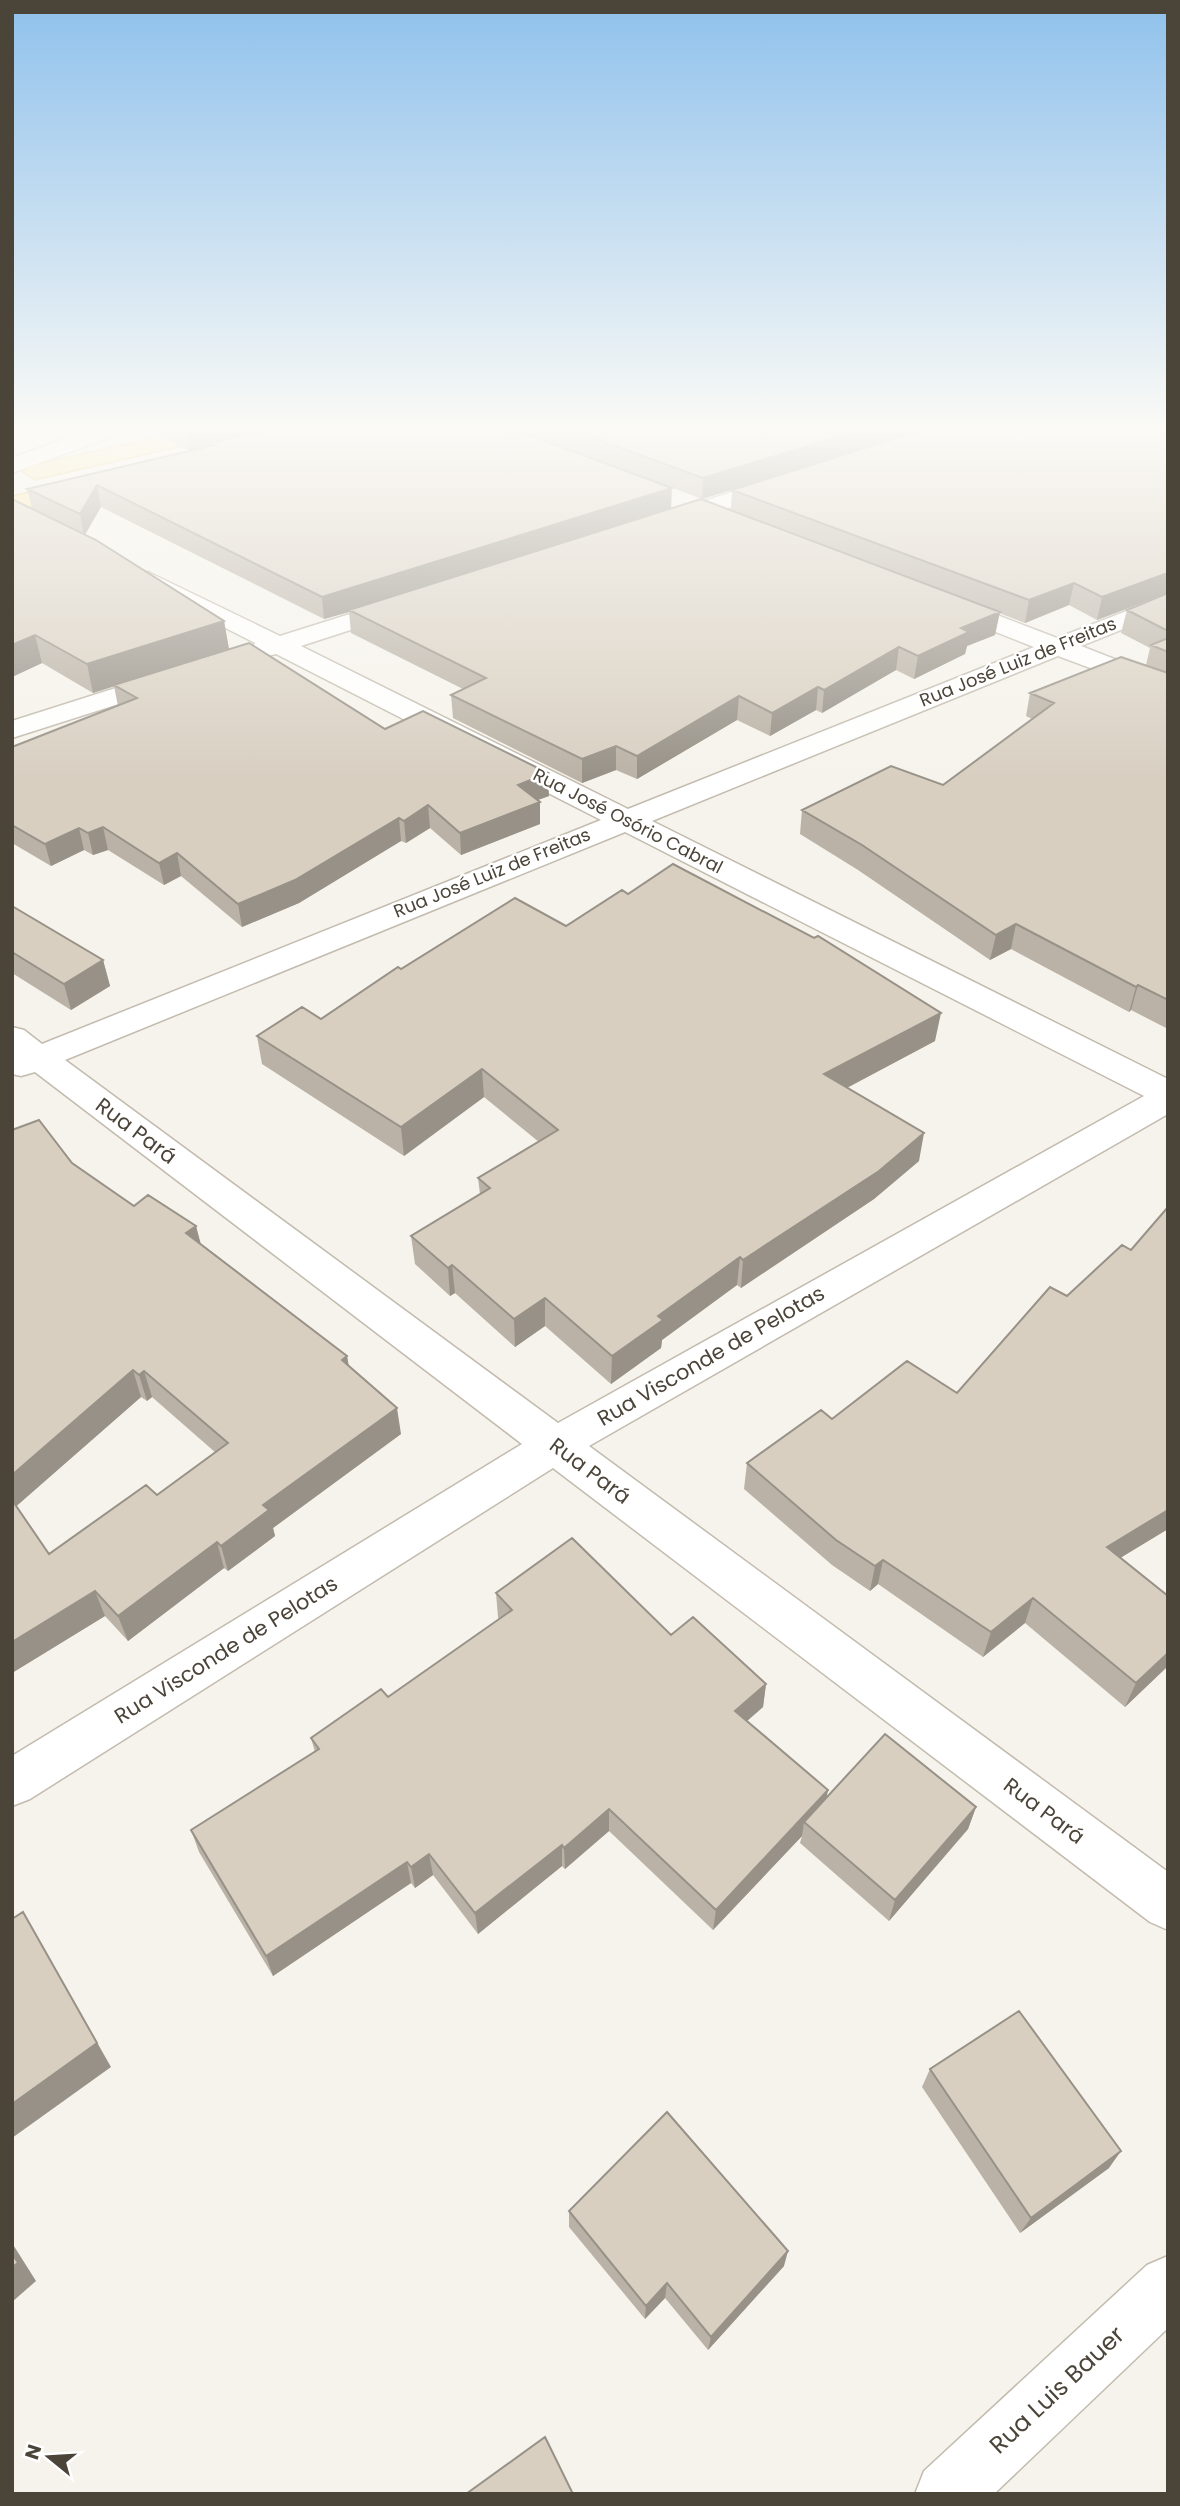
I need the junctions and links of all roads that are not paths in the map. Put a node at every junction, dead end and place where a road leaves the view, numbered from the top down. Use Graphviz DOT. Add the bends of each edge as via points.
graph roads {
  1 [pos="122,566"];
  2 [pos="930,597"];
  3 [pos="424,598"];
  4 [pos="1168,602"];
  5 [pos="278,645"];
  6 [pos="1057,646"];
  7 [pos="239,657"];
  8 [pos="185,674"];
  9 [pos="1168,689"];
  10 [pos="12,730"];
  11 [pos="624,820"];
  12 [pos="21,1055"];
  13 [pos="1168,1096"];
  14 [pos="555,1445"];
  15 [pos="12,1783"];
  16 [pos="1168,1904"];
  17 [pos="1168,2286"];
  18 [pos="947,2494"];
  1 -- 5 [label="street, Rua José Osório Cabral"];
  2 -- 6 [label="street"];
  3 -- 5 [label="street"];
  4 -- 6 [label="street, Rua José Luiz de Freitas"];
  5 -- 7 [label="street"];
  5 -- 11 [label="street, Rua José Osório Cabral"];
  6 -- 9 [label="street"];
  6 -- 11 [label="street, Rua José Luiz de Freitas"];
  8 -- 10 [label="street"];
  11 -- 12 [label="street, Rua José Luiz de Freitas"];
  11 -- 13 [label="street, Rua José Osório Cabral"];
  12 -- 14 [label="street, Rua Pará"];
  13 -- 14 [label="street, Rua Visconde de Pelotas"];
  14 -- 15 [label="street, Rua Visconde de Pelotas"];
  14 -- 16 [label="street, Rua Pará"];
  17 -- 18 [label="street, Rua Luis Bauer"];
}
